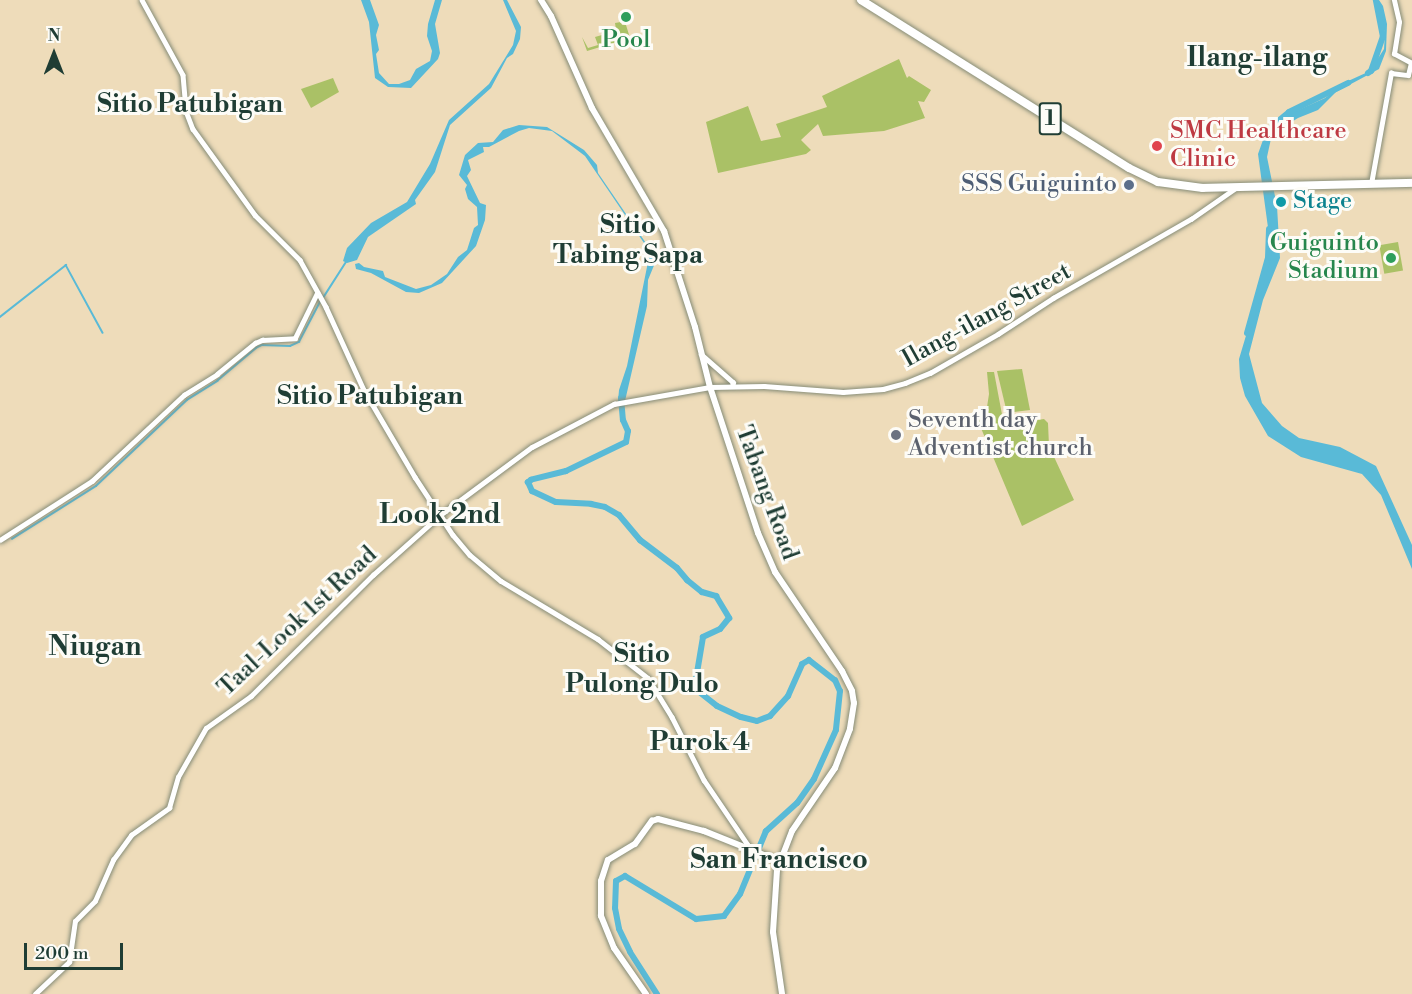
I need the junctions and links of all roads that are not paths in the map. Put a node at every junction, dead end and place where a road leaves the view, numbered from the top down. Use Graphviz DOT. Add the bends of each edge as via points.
graph roads {
  1 [pos="142,0"];
  2 [pos="541,0"];
  3 [pos="861,0"];
  4 [pos="867,0"];
  5 [pos="1394,0"];
  6 [pos="1412,181"];
  7 [pos="1371,182"];
  8 [pos="1238,186"];
  9 [pos="317,294"];
  10 [pos="701,354"];
  11 [pos="733,385"];
  12 [pos="710,387"];
  13 [pos="440,515"];
  14 [pos="0,540"];
  15 [pos="747,847"];
  16 [pos="779,861"];
  17 [pos="34,994"];
  18 [pos="646,994"];
  19 [pos="782,994"];
  1 -- 9 [label="street" via="183,75 186,111 194,129 255,215 300,260"];
  2 -- 10 [label="main road, Tabang Road" via="592,108 664,231 683,283"];
  3 -- 8 [label="highway, 1" via="1141,175 1182,188"];
  4 -- 8 [label="highway, 1" via="1143,173 1182,184"];
  5 -- 7 [label="street" via="1399,22 1394,54 1411,63 1408,75 1390,73"];
  6 -- 7 [label="highway, 1"];
  7 -- 8 [label="highway, 1"];
  8 -- 11 [label="street, Ilang-ilang Street" via="1191,219 998,334 905,383 843,392"];
  9 -- 13 [label="street" via="364,390"];
  9 -- 14 [label="street" via="295,338 255,343 184,395 92,481"];
  10 -- 11 [label="street"];
  10 -- 12 [label="main road, Tabang Road"];
  11 -- 12 [label="street, Taal-Look 1st Road"];
  12 -- 13 [label="street, Taal-Look 1st Road" via="617,403 532,447"];
  12 -- 16 [label="main road, Tabang Road" via="758,533 777,577 852,691 851,723 836,768 792,831"];
  13 -- 15 [label="street" via="470,555 501,581 598,639 648,678 704,780"];
  13 -- 17 [label="street, Taal-Look 1st Road" via="251,696 206,728 178,777 169,808 130,835 94,901 75,921 69,962"];
  15 -- 16 [label="main road"];
  15 -- 18 [label="main road" via="658,819 652,821 635,844 608,860 601,881 601,916 614,948"];
  16 -- 19 [label="main road, Tabang Road" via="774,882 773,932"];
}
